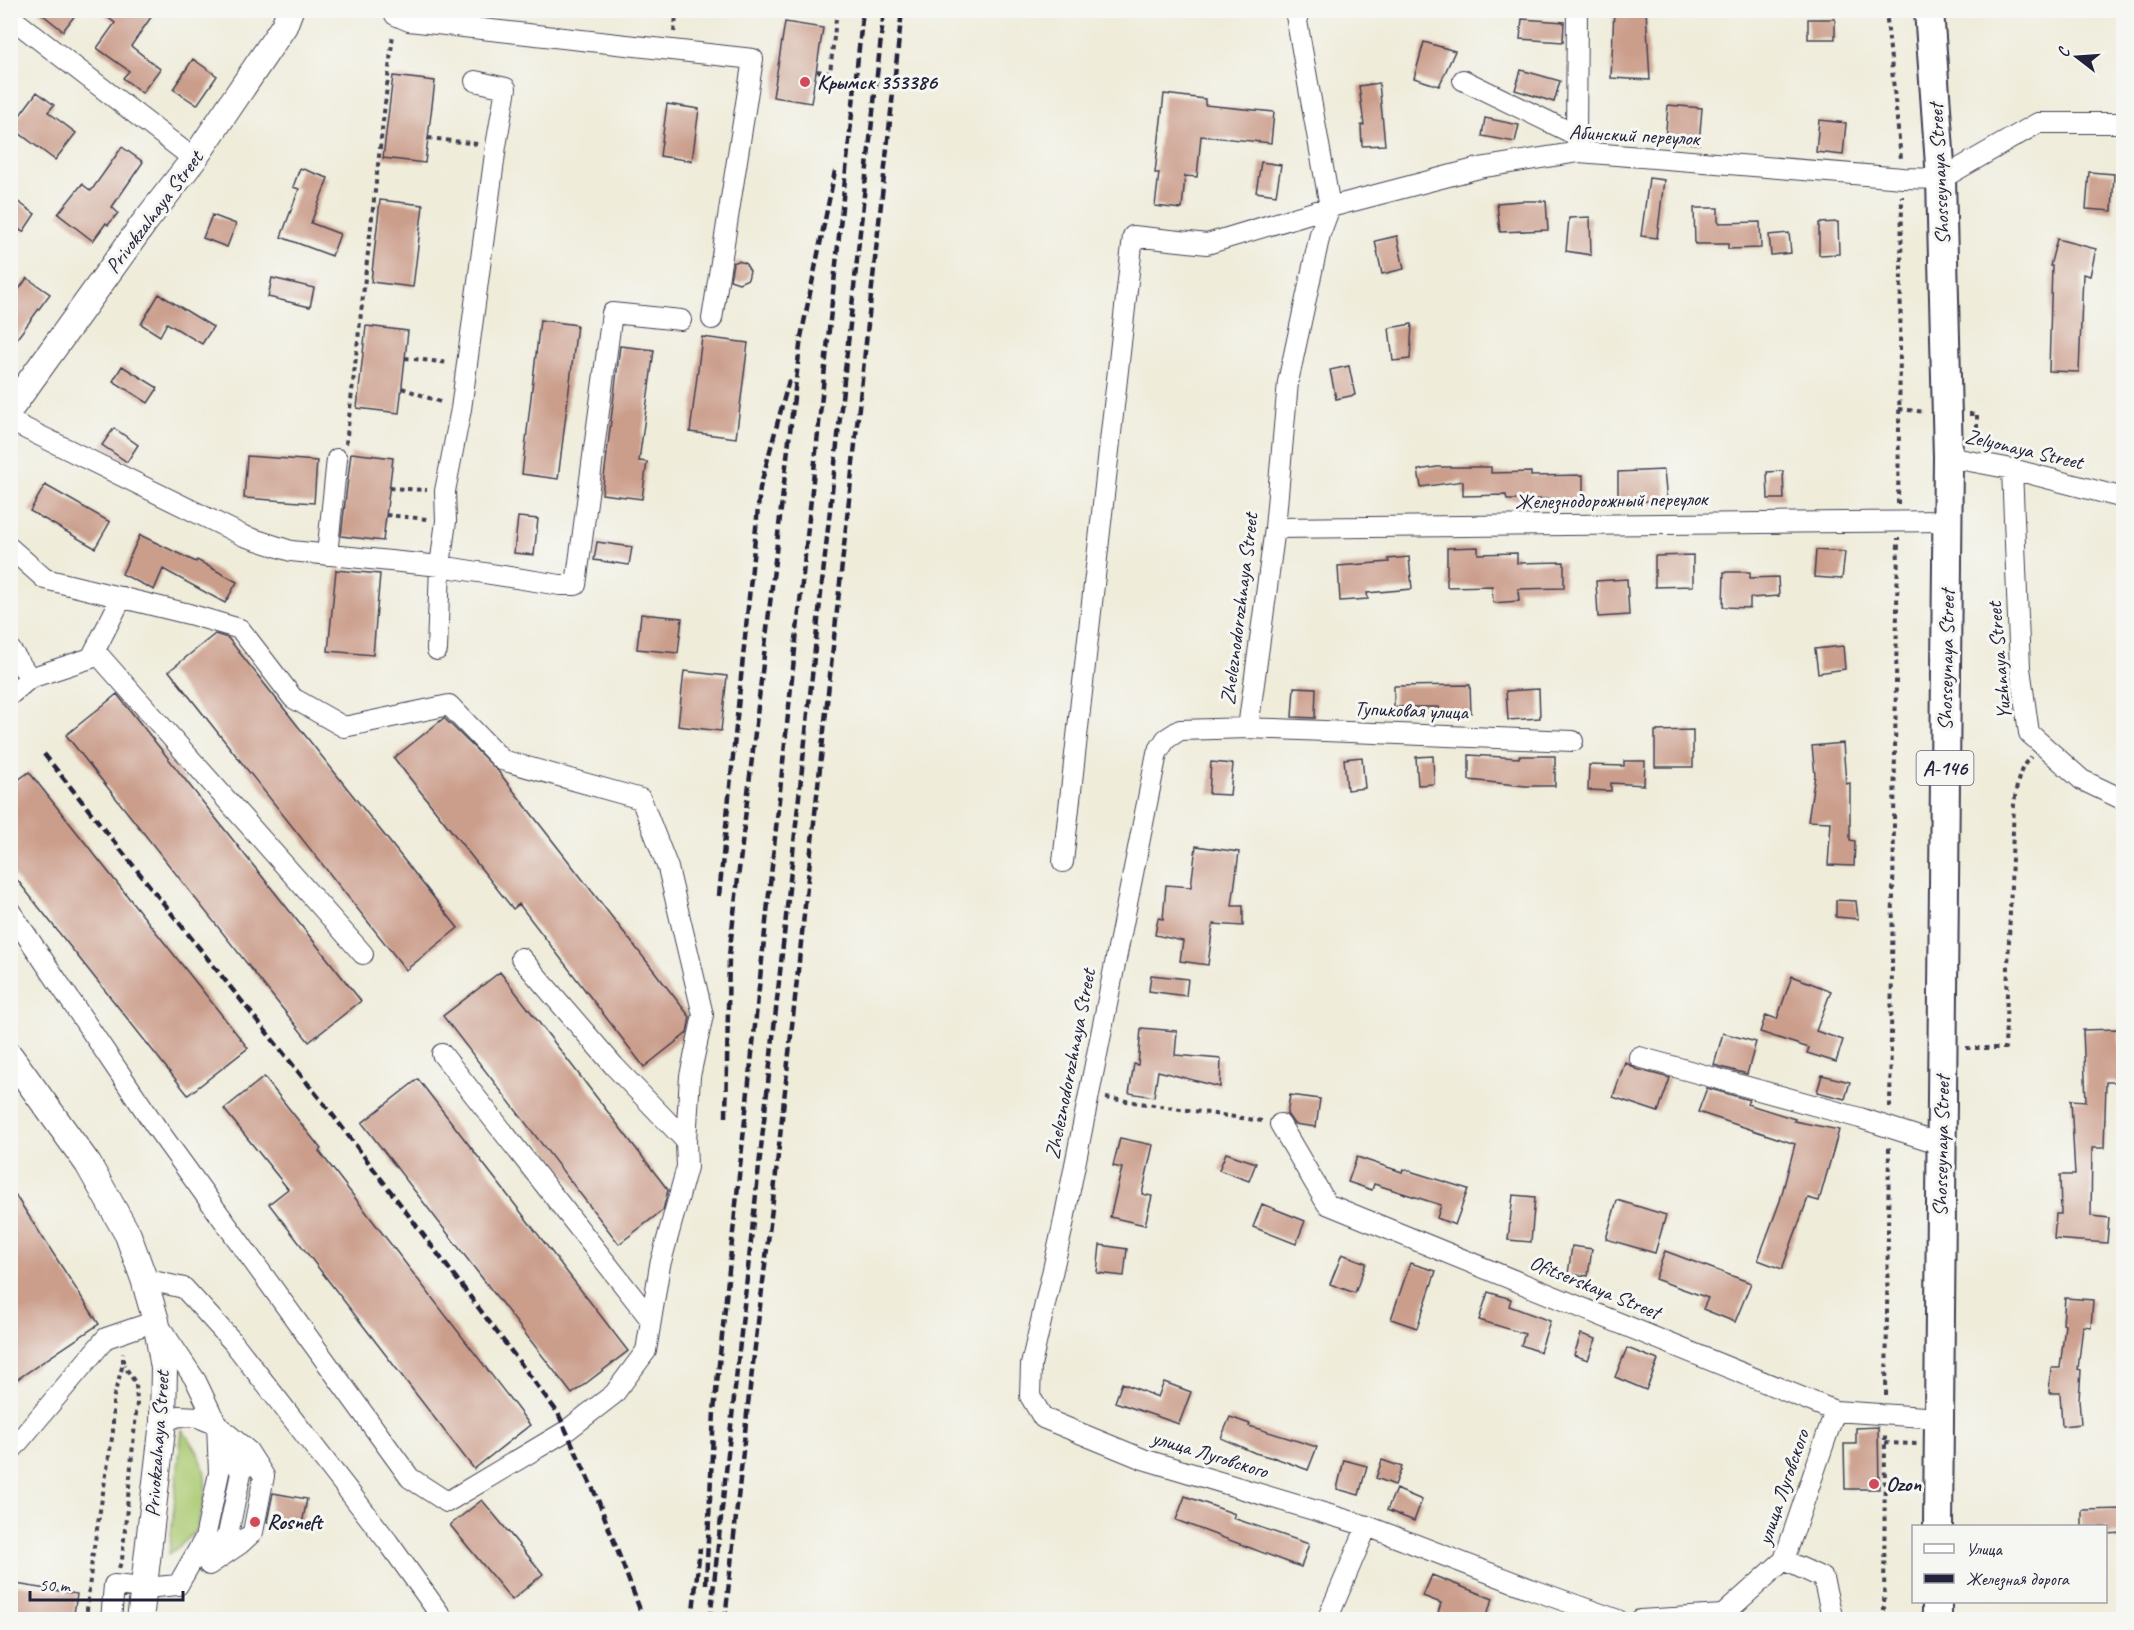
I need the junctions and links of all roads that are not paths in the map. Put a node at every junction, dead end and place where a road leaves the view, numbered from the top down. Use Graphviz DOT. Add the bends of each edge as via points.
graph roads {
  1 [pos="290,10"];
  2 [pos="1295,10"];
  3 [pos="1577,10"];
  4 [pos="1929,10"];
  5 [pos="394,13"];
  6 [pos="10,17"];
  7 [pos="1463,80"];
  8 [pos="475,81"];
  9 [pos="2124,123"];
  10 [pos="1577,144"];
  11 [pos="194,159"];
  12 [pos="1941,179"];
  13 [pos="1330,207"];
  14 [pos="712,319"];
  15 [pos="681,320"];
  16 [pos="10,410"];
  17 [pos="10,421"];
  18 [pos="1948,457"];
  19 [pos="337,459"];
  20 [pos="2012,469"];
  21 [pos="2124,498"];
  22 [pos="1947,520"];
  23 [pos="1275,528"];
  24 [pos="10,548"];
  25 [pos="327,555"];
  26 [pos="440,566"];
  27 [pos="122,597"];
  28 [pos="10,649"];
  29 [pos="437,650"];
  30 [pos="95,651"];
  31 [pos="30,678"];
  32 [pos="10,695"];
  33 [pos="1248,728"];
  34 [pos="1573,741"];
  35 [pos="2124,800"];
  36 [pos="1063,862"];
  37 [pos="10,911"];
  38 [pos="363,954"];
  39 [pos="521,958"];
  40 [pos="442,1054"];
  41 [pos="10,1056"];
  42 [pos="1639,1057"];
  43 [pos="1280,1124"];
  44 [pos="686,1141"];
  45 [pos="1941,1144"];
  46 [pos="144,1279"];
  47 [pos="651,1320"];
  48 [pos="156,1321"];
  49 [pos="1835,1411"];
  50 [pos="1042,1418"];
  51 [pos="1939,1418"];
  52 [pos="163,1422"];
  53 [pos="217,1425"];
  54 [pos="10,1452"];
  55 [pos="259,1504"];
  56 [pos="234,1508"];
  57 [pos="1938,1525"];
  58 [pos="1367,1526"];
  59 [pos="1784,1560"];
  60 [pos="209,1565"];
  61 [pos="178,1585"];
  62 [pos="145,1588"];
  63 [pos="1937,1603"];
  64 [pos="111,1620"];
  65 [pos="140,1620"];
  66 [pos="444,1620"];
  67 [pos="1327,1620"];
  68 [pos="1618,1620"];
  69 [pos="1640,1620"];
  70 [pos="1833,1620"];
  71 [pos="1937,1620"];
  1 -- 11 [label="main road, Privokzalnaya Street" via="284,26"];
  2 -- 13 [label="street"];
  3 -- 10 [label="street"];
  4 -- 12 [label="highway, Shosseynaya Street / А-146"];
  5 -- 14 [label="street" via="409,21 753,59"];
  6 -- 11 [label="street"];
  7 -- 10 [label="street"];
  8 -- 26 [label="street" via="506,88 461,410 445,491"];
  9 -- 12 [label="street" via="2038,123"];
  10 -- 12 [label="street, Абинский переулок"];
  10 -- 13 [label="street, Абинский переулок"];
  11 -- 16 [label="main road, Privokzalnaya Street"];
  12 -- 18 [label="highway, Shosseynaya Street / А-146"];
  13 -- 23 [label="street, Zheleznodorozhnaya Street" via="1320,234 1288,382"];
  13 -- 36 [label="street, Абинский переулок" via="1207,244 1133,236"];
  15 -- 26 [label="street" via="612,313 576,585"];
  17 -- 25 [label="street" via="244,536 291,551"];
  18 -- 20 [label="street, Zelyonaya Street"];
  18 -- 22 [label="highway, Shosseynaya Street / А-146"];
  19 -- 25 [label="street"];
  20 -- 21 [label="street, Zelyonaya Street"];
  20 -- 35 [label="street, Yuzhnaya Street" via="2020,668 2029,733 2082,780"];
  22 -- 23 [label="street, Железнодорожный переулок"];
  22 -- 45 [label="highway, Shosseynaya Street / А-146"];
  23 -- 33 [label="street, Zheleznodorozhnaya Street"];
  24 -- 27 [label="street" via="45,579"];
  25 -- 26 [label="street"];
  26 -- 29 [label="street"];
  27 -- 30 [label="street"];
  27 -- 44 [label="street" via="240,629 294,698 344,728 449,705 502,760 641,799 668,868 703,1016 690,1076"];
  28 -- 31 [label="street"];
  30 -- 31 [label="street" via="91,658"];
  30 -- 38 [label="street"];
  31 -- 32 [label="street"];
  33 -- 34 [label="street, Тупиковая улица"];
  33 -- 50 [label="street, Zheleznodorozhnaya Street" via="1180,730 1166,739 1157,753 1062,1230 1031,1365 1030,1396"];
  37 -- 47 [label="street" via="156,1127 410,1478 447,1502 566,1431 614,1394 646,1351"];
  39 -- 44 [label="street"];
  40 -- 47 [label="street"];
  41 -- 46 [label="main road, Privokzalnaya Street" via="88,1164 128,1235"];
  42 -- 45 [label="street"];
  43 -- 49 [label="street, Ofitserskaya Street" via="1327,1204"];
  44 -- 47 [label="street" via="687,1167 660,1265"];
  45 -- 51 [label="highway, Shosseynaya Street / А-146"];
  46 -- 48 [label="main road, Privokzalnaya Street"];
  46 -- 66 [label="street" via="184,1288 233,1342"];
  48 -- 52 [label="main road, Privokzalnaya Street" via="164,1368"];
  48 -- 53 [label="street" via="196,1381"];
  48 -- 54 [label="street" via="106,1338"];
  49 -- 51 [label="street, Ofitserskaya Street"];
  49 -- 59 [label="street, улица Луговского"];
  50 -- 58 [label="street, улица Луговского" via="1143,1460"];
  51 -- 57 [label="highway, Shosseynaya Street / А-146"];
  52 -- 53 [label="street" via="180,1416 198,1417"];
  52 -- 62 [label="main road, Privokzalnaya Street"];
  53 -- 55 [label="street" via="248,1451 264,1476"];
  53 -- 56 [label="street" via="241,1473"];
  53 -- 61 [label="street" via="219,1473 206,1538"];
  55 -- 56 [label="street"];
  55 -- 60 [label="street" via="253,1532"];
  56 -- 60 [label="street" via="228,1534"];
  58 -- 67 [label="street"];
  58 -- 68 [label="street, улица Луговского"];
  59 -- 69 [label="street, улица Луговского" via="1724,1615"];
  59 -- 70 [label="street" via="1823,1578"];
  60 -- 61 [label="street"];
  61 -- 62 [label="street"];
  62 -- 64 [label="street" via="114,1585"];
  62 -- 65 [label="main road, Privokzalnaya Street"];
  63 -- 71 [label="highway"];
}
